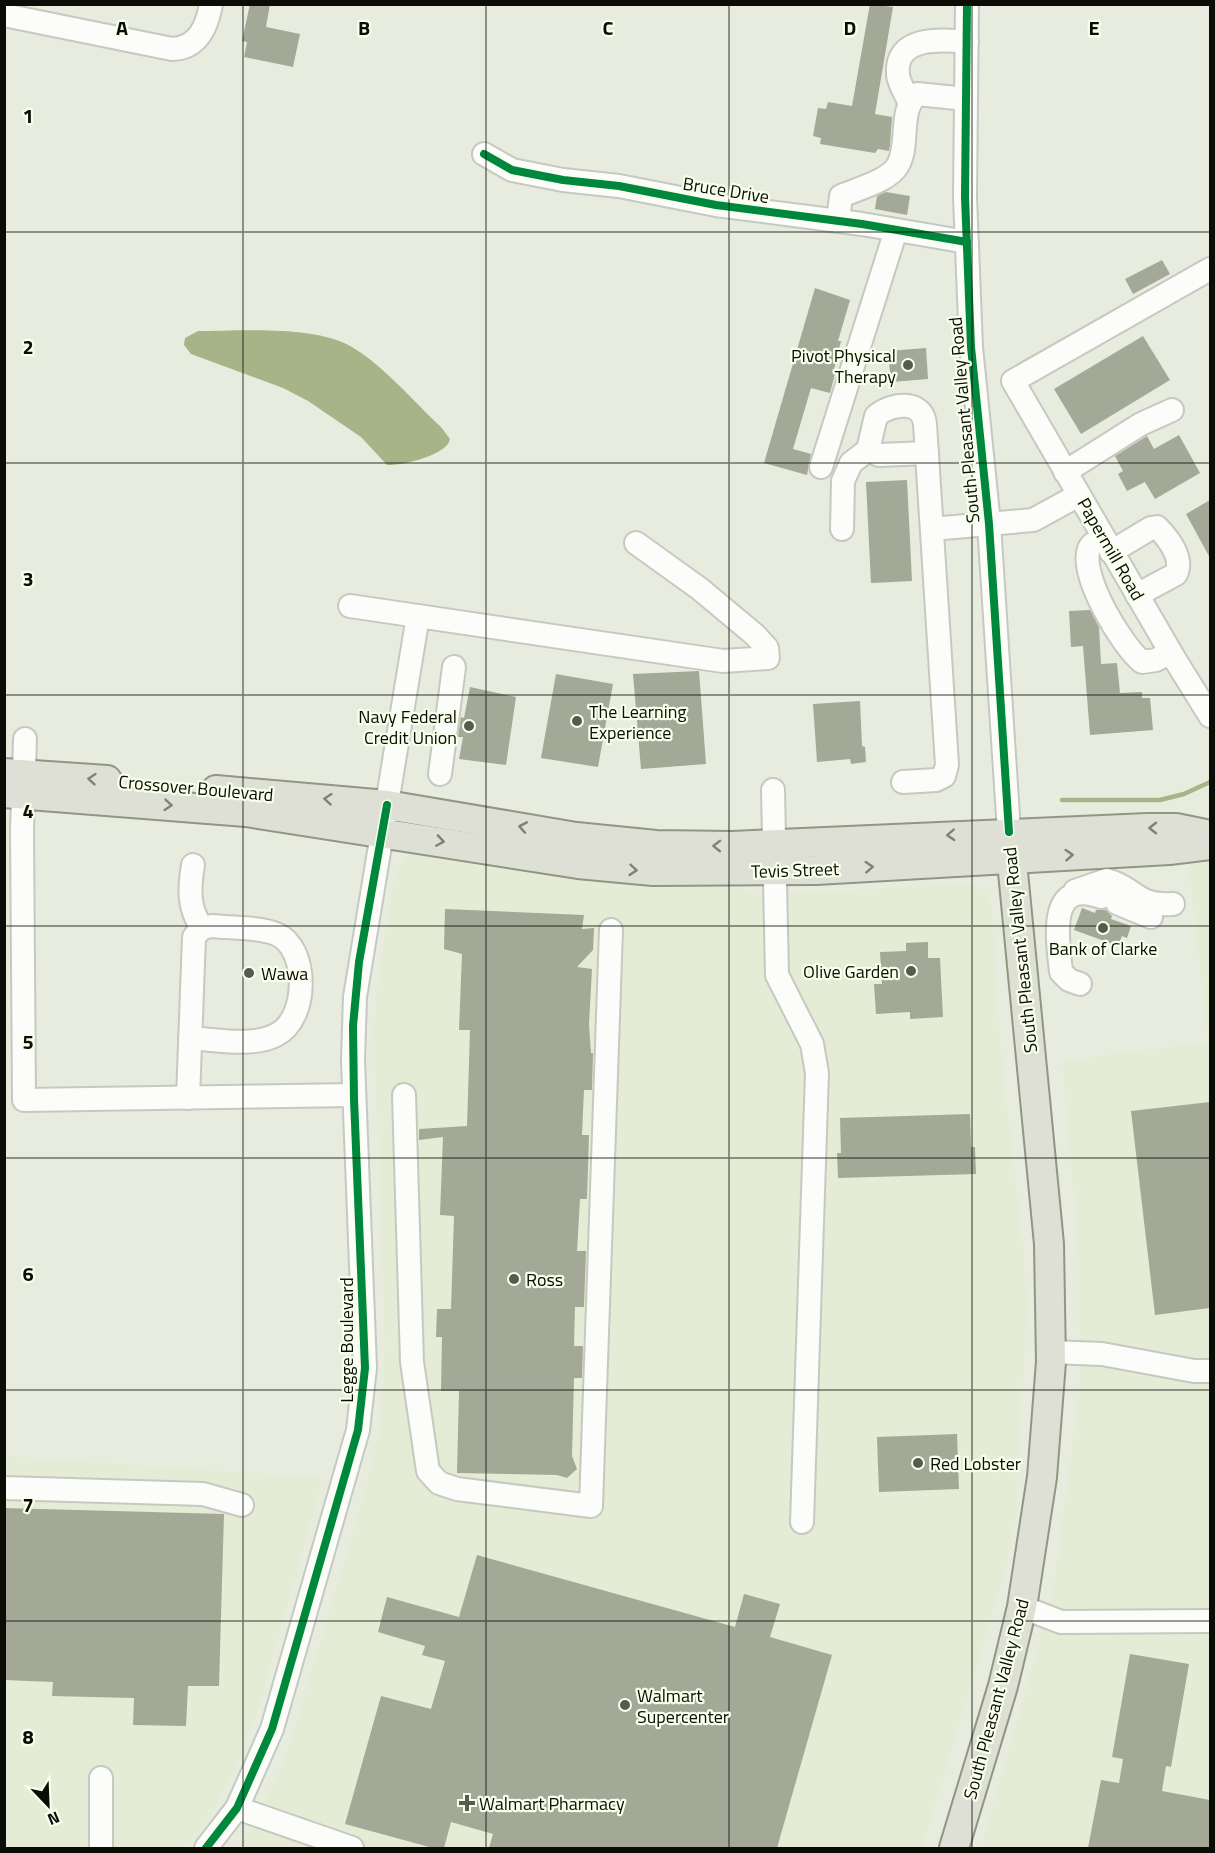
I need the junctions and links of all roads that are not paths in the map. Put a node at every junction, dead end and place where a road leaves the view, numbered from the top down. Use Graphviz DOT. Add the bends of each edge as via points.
graph roads {
  1 [pos="967,4"];
  2 [pos="211,8"];
  3 [pos="4,15"];
  4 [pos="967,42"];
  5 [pos="966,99"];
  6 [pos="909,102"];
  7 [pos="484,154"];
  8 [pos="838,221"];
  9 [pos="896,230"];
  10 [pos="967,242"];
  11 [pos="1210,269"];
  12 [pos="1172,410"];
  13 [pos="868,450"];
  14 [pos="927,453"];
  15 [pos="821,467"];
  16 [pos="1065,472"];
  17 [pos="1079,495"];
  18 [pos="989,524"];
  19 [pos="842,529"];
  20 [pos="932,529"];
  21 [pos="636,543"];
  22 [pos="1108,546"];
  23 [pos="1137,595"];
  24 [pos="350,606"];
  25 [pos="418,616"];
  26 [pos="1170,651"];
  27 [pos="453,667"];
  28 [pos="1210,716"];
  29 [pos="25,739"];
  30 [pos="440,774"];
  31 [pos="903,782"];
  32 [pos="14,783"];
  33 [pos="773,790"];
  34 [pos="384,818"];
  35 [pos="1210,835"];
  36 [pos="775,844"];
  37 [pos="1010,845"];
  38 [pos="1210,845"];
  39 [pos="193,865"];
  40 [pos="775,872"];
  41 [pos="1063,904"];
  42 [pos="202,928"];
  43 [pos="611,930"];
  44 [pos="1080,984"];
  45 [pos="190,1038"];
  46 [pos="354,1095"];
  47 [pos="404,1095"];
  48 [pos="188,1098"];
  49 [pos="14,1100"];
  50 [pos="1051,1352"];
  51 [pos="1210,1371"];
  52 [pos="4,1488"];
  53 [pos="242,1505"];
  54 [pos="802,1522"];
  55 [pos="1022,1607"];
  56 [pos="1210,1621"];
  57 [pos="101,1778"];
  58 [pos="237,1808"];
  59 [pos="101,1848"];
  60 [pos="206,1848"];
  61 [pos="349,1848"];
  62 [pos="954,1848"];
  1 -- 4 [label="street, South Pleasant Valley Road"];
  2 -- 3 [label="street" via="197,40 172,49"];
  4 -- 5 [label="street, South Pleasant Valley Road"];
  4 -- 6 [label="street" via="940,39 911,45 899,59 898,76"];
  5 -- 6 [label="street" via="917,94"];
  5 -- 10 [label="street, South Pleasant Valley Road"];
  6 -- 8 [label="street" via="899,164 889,174 841,196"];
  7 -- 8 [label="street, Bruce Drive" via="512,170 563,180"];
  8 -- 9 [label="street, Bruce Drive"];
  9 -- 10 [label="street, Bruce Drive"];
  9 -- 15 [label="street"];
  10 -- 18 [label="street, South Pleasant Valley Road" via="971,347"];
  11 -- 16 [label="street, Papermill Road" via="1013,381"];
  12 -- 16 [label="street" via="1141,423"];
  13 -- 14 [label="street" via="886,455"];
  13 -- 14 [label="street" via="876,416 891,408 911,406 924,416"];
  13 -- 19 [label="street" via="851,463 843,481"];
  14 -- 20 [label="street"];
  16 -- 17 [label="street, Papermill Road"];
  17 -- 18 [label="street" via="1042,517"];
  17 -- 22 [label="street, Papermill Road"];
  18 -- 20 [label="street"];
  18 -- 37 [label="street, South Pleasant Valley Road"];
  20 -- 31 [label="street" via="946,771 939,779"];
  21 -- 25 [label="street" via="755,635 767,648 768,658 723,661"];
  22 -- 23 [label="street, Papermill Road"];
  22 -- 23 [label="street" via="1157,527 1168,538 1179,568 1167,580"];
  22 -- 26 [label="street" via="1093,543 1088,551 1096,592 1142,662 1156,660"];
  23 -- 26 [label="street, Papermill Road"];
  24 -- 25 [label="street"];
  25 -- 34 [label="street, Legge Boulevard"];
  26 -- 28 [label="street, Papermill Road"];
  27 -- 30 [label="street"];
  29 -- 32 [label="street"];
  32 -- 34 [label="main road, Crossover Boulevard"];
  32 -- 49 [label="street"];
  33 -- 36 [label="street"];
  36 -- 34 [label="main road, Tevis Street, one-way" via="656,845"];
  34 -- 40 [label="main road, Tevis Street, one-way" via="615,868 691,873"];
  34 -- 46 [label="street, Legge Boulevard" via="357,985"];
  35 -- 37 [label="main road, Tevis Street, one-way" via="1167,828"];
  37 -- 36 [label="main road, Tevis Street, one-way"];
  36 -- 40 [label="street"];
  37 -- 38 [label="main road, Tevis Street, one-way" via="1169,850"];
  40 -- 37 [label="main road, Tevis Street, one-way"];
  37 -- 50 [label="main road, South Pleasant Valley Road" via="1049,1244"];
  39 -- 42 [label="street" via="190,898 193,915"];
  40 -- 54 [label="street" via="777,975 812,1044 817,1073"];
  41 -- 41 [label="street" via="1084,894 1151,917 1173,911 1143,902 1125,887 1107,880 1079,889"];
  41 -- 44 [label="street" via="1056,921 1060,972"];
  42 -- 45 [label="street" via="194,937"];
  42 -- 45 [label="street" via="277,934 295,957 302,986 298,1009 290,1025 278,1035 259,1041"];
  43 -- 47 [label="street" via="591,1506 457,1489 439,1483 428,1471 412,1362"];
  45 -- 48 [label="street"];
  46 -- 48 [label="street"];
  46 -- 58 [label="street, Legge Boulevard" via="365,1368 360,1419 275,1720"];
  48 -- 49 [label="street"];
  50 -- 51 [label="street" via="1102,1354"];
  50 -- 55 [label="main road, South Pleasant Valley Road" via="1042,1477"];
  52 -- 53 [label="street" via="203,1494"];
  55 -- 56 [label="street" via="1061,1622"];
  55 -- 62 [label="main road, South Pleasant Valley Road"];
  57 -- 59 [label="street"];
  58 -- 60 [label="street, Legge Boulevard"];
  58 -- 61 [label="street"];
}
